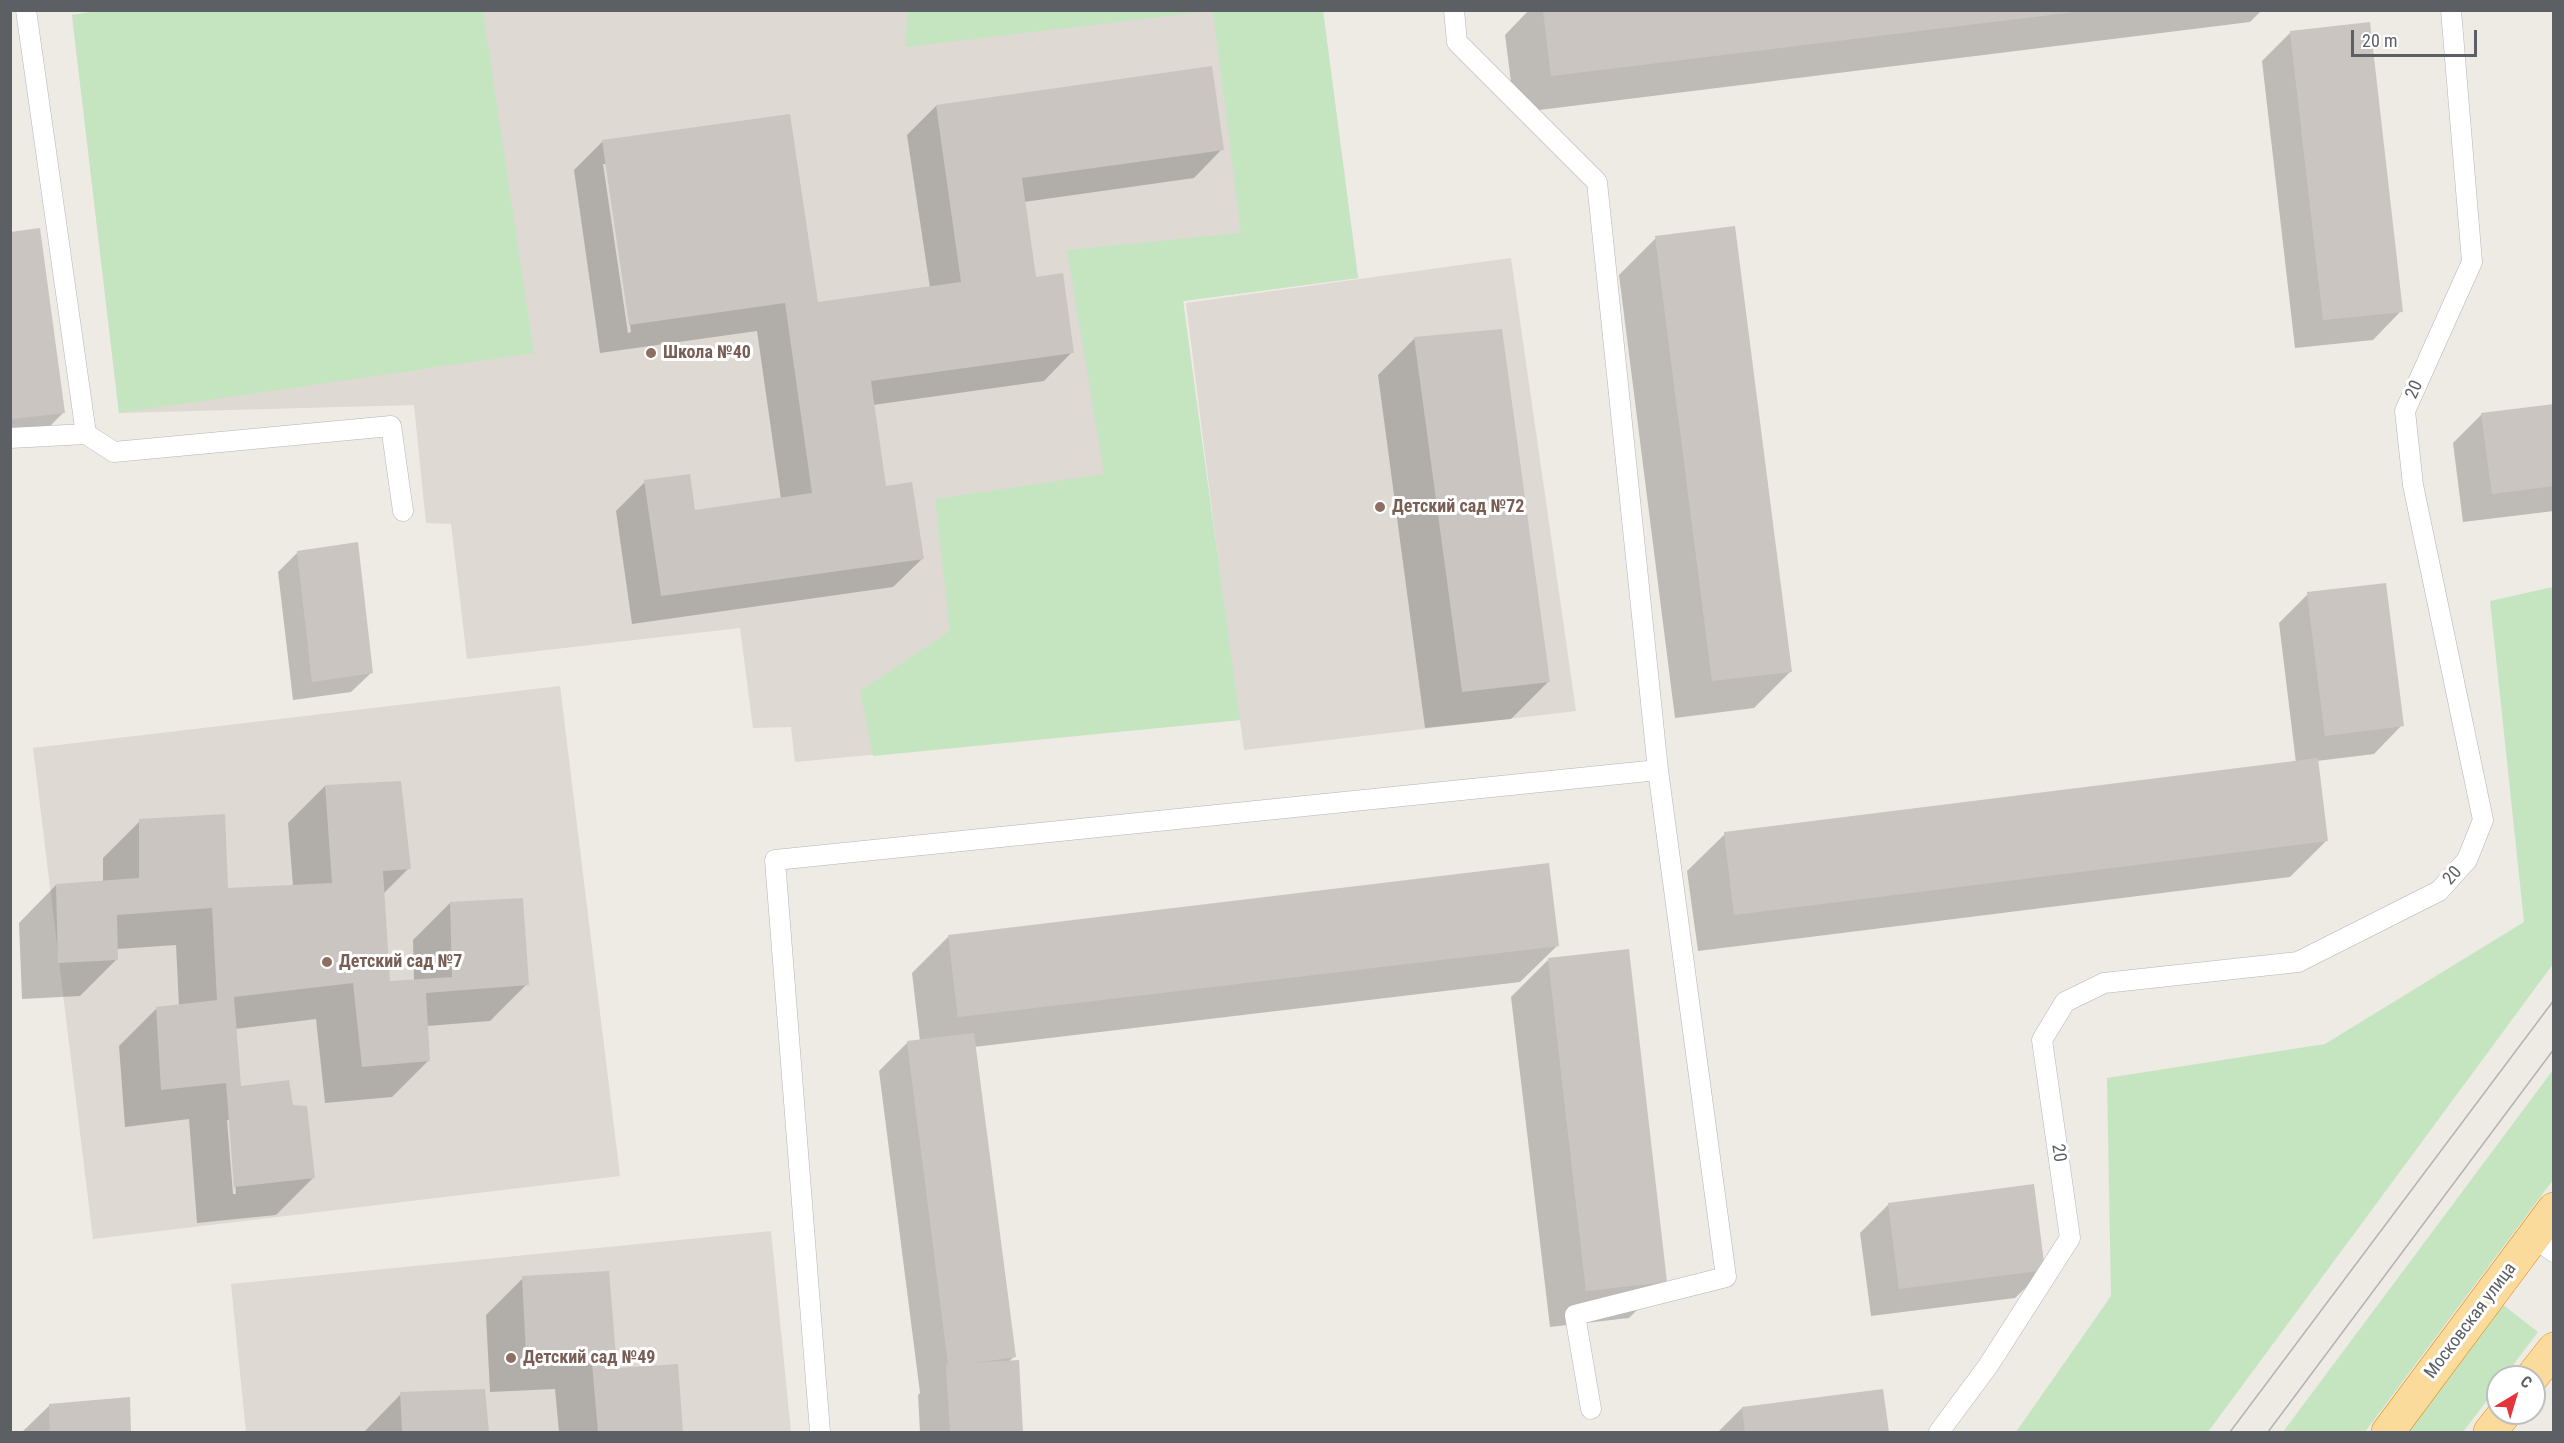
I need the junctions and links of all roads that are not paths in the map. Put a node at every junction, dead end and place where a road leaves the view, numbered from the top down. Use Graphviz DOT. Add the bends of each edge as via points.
graph roads {
  1 [pos="26,10"];
  2 [pos="1454,10"];
  3 [pos="2451,10"];
  4 [pos="86,434"];
  5 [pos="10,438"];
  6 [pos="404,511"];
  7 [pos="1658,770"];
  8 [pos="2553,1209"];
  9 [pos="2543,1245"];
  10 [pos="2553,1349"];
  11 [pos="2541,1365"];
  12 [pos="1591,1409"];
  13 [pos="820,1432"];
  14 [pos="1939,1432"];
  15 [pos="2388,1432"];
  1 -- 4 [label="lane"];
  2 -- 7 [label="lane" via="1457,42 1597,182"];
  3 -- 14 [label="lane, 20" via="2472,262 2405,411 2413,485 2483,820 2467,860 2439,891 2298,962 2104,983 2065,1002 2042,1040 2070,1238 1988,1366"];
  4 -- 5 [label="lane"];
  4 -- 6 [label="lane" via="114,452 391,426"];
  7 -- 12 [label="lane" via="1726,1277 1575,1315"];
  7 -- 13 [label="lane" via="775,860"];
  8 -- 9 [label="highway, Московская улица"];
  9 -- 15 [label="highway, Московская улица"];
  10 -- 11 [label="highway"];
}
